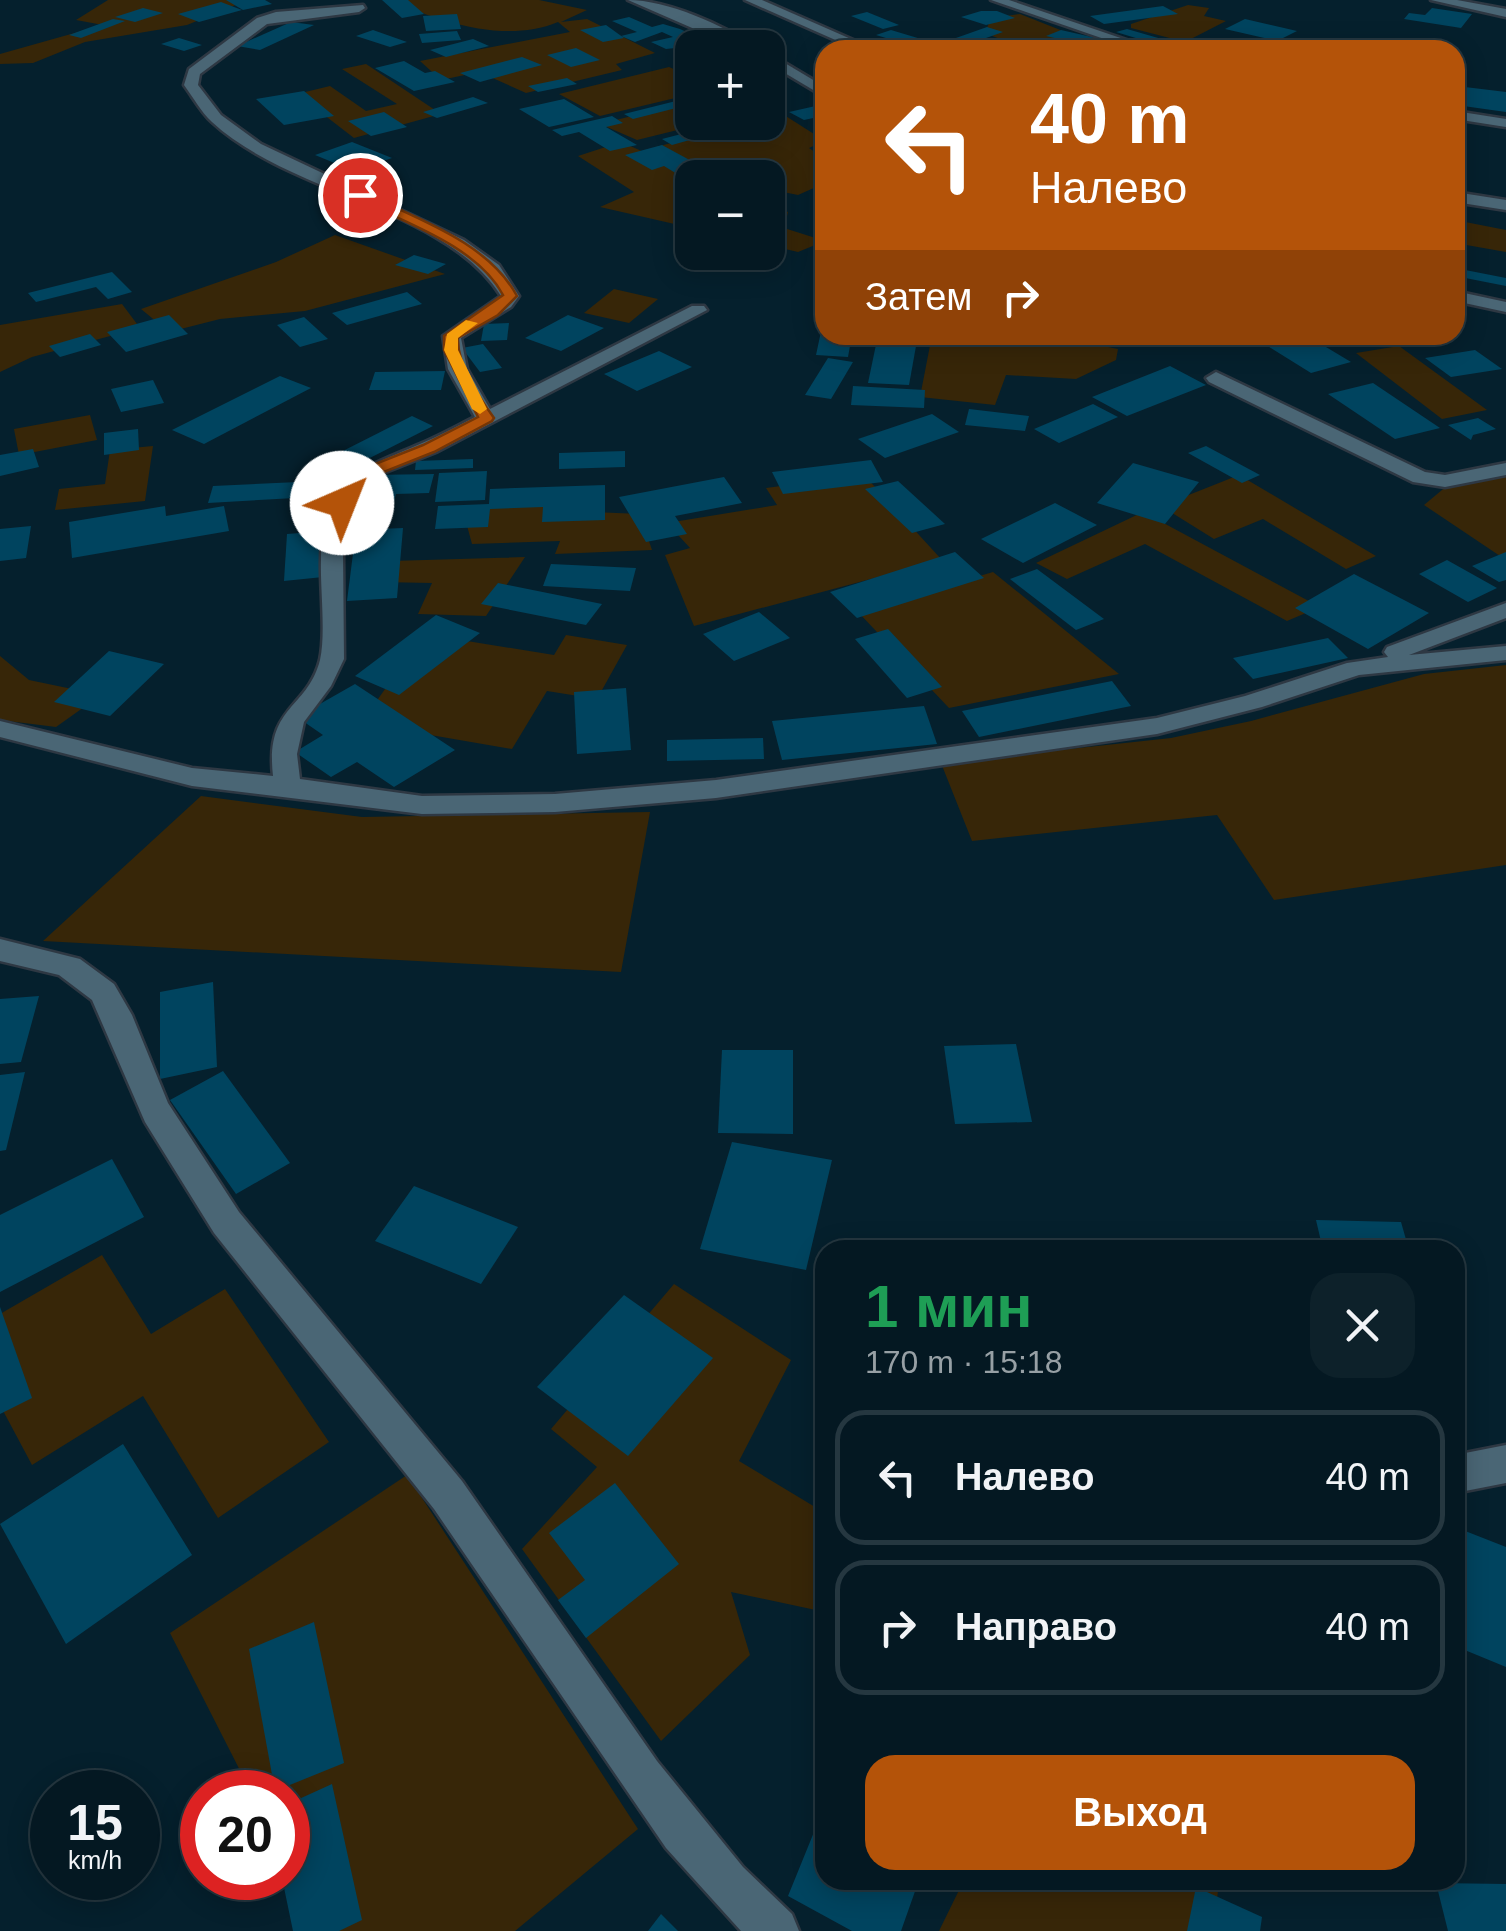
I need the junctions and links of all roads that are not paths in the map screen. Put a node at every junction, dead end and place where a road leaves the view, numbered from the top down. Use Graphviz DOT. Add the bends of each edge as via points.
graph roads {
  1 [pos="634,0"];
  2 [pos="751,0"];
  3 [pos="996,0"];
  4 [pos="1437,0"];
  5 [pos="357,10"];
  6 [pos="1506,13"];
  7 [pos="712,30"];
  8 [pos="845,40"];
  9 [pos="1118,40"];
  10 [pos="785,68"];
  11 [pos="815,87"];
  12 [pos="1465,117"];
  13 [pos="1506,123"];
  14 [pos="1465,199"];
  15 [pos="1506,205"];
  16 [pos="1465,298"];
  17 [pos="1506,307"];
  18 [pos="698,310"];
  19 [pos="1216,378"];
  20 [pos="486,418"];
  21 [pos="1506,469"];
  22 [pos="1506,610"];
  23 [pos="1506,653"];
  24 [pos="1356,668"];
  25 [pos="0,729"];
  26 [pos="288,786"];
  27 [pos="0,950"];
  28 [pos="1506,1464"];
  29 [pos="1465,1472"];
  30 [pos="775,1931"];
  1 -- 7 [label="street"];
  2 -- 8 [label="street"];
  3 -- 9 [label="street"];
  4 -- 6 [label="street"];
  5 -- 20 [label="street" via="307,10 262,21 194,72 191,85 206,112 256,148 451,241 500,276 510,296 505,303 452,336 451,350"];
  10 -- 11 [label="street"];
  12 -- 13 [label="street"];
  14 -- 15 [label="street"];
  16 -- 17 [label="street"];
  18 -- 20 [label="street"];
  19 -- 21 [label="street" via="1420,478 1445,481"];
  20 -- 26 [label="street" via="366,474 342,503 332,552 332,659 291,722 284,754"];
  22 -- 24 [label="street"];
  23 -- 24 [label="street"];
  24 -- 26 [label="street" via="1157,726 716,789 555,803 422,805"];
  25 -- 26 [label="street" via="192,777"];
  27 -- 30 [label="street" via="60,963 102,992 144,1089 198,1181 294,1312 448,1496 673,1819"];
  28 -- 29 [label="street"];
}
